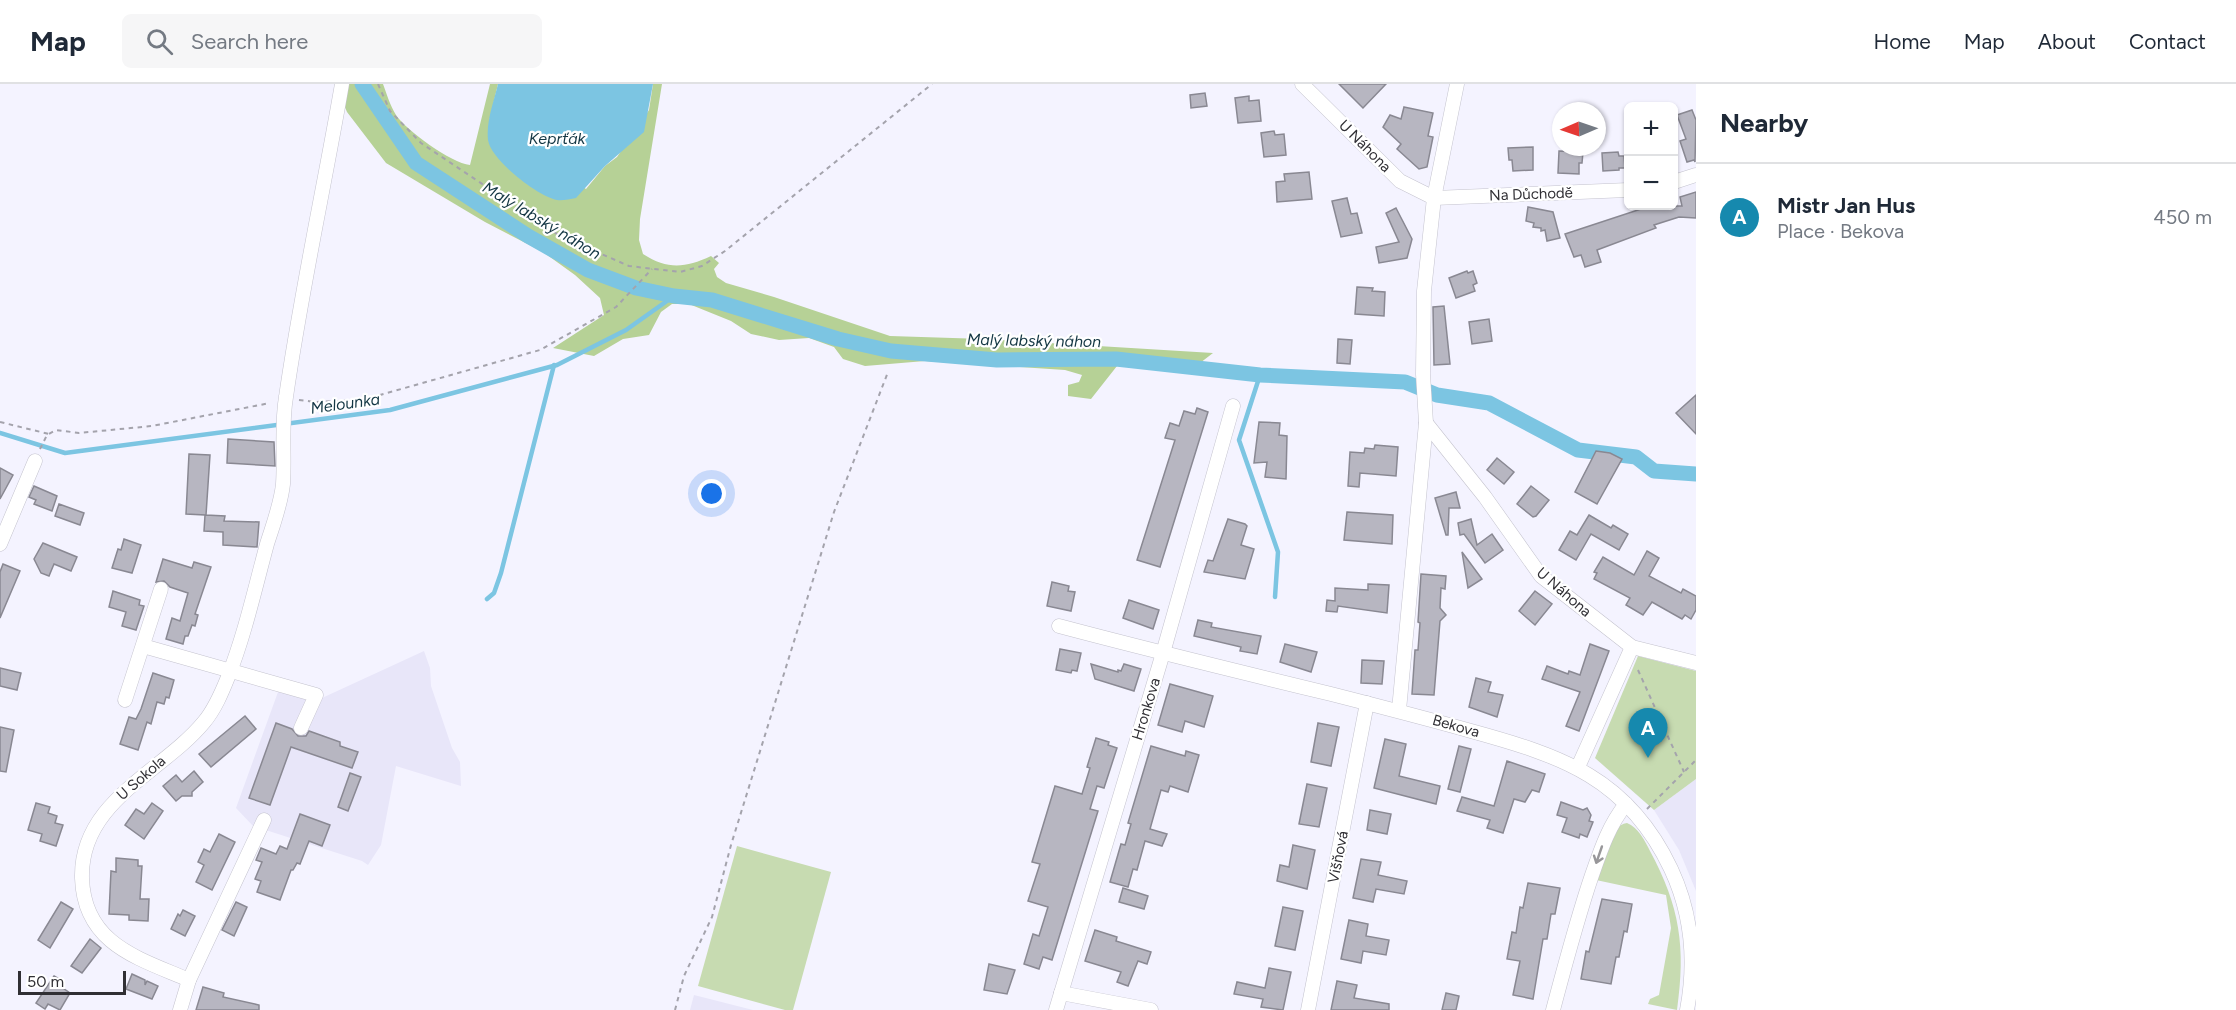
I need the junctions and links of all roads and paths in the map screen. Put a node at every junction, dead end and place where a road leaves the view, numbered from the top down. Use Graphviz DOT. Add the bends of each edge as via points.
graph roads {
  1 [pos="342,84"];
  2 [pos="378,84"];
  3 [pos="932,84"];
  4 [pos="1302,84"];
  5 [pos="1457,84"];
  6 [pos="1696,175"];
  7 [pos="1678,181"];
  8 [pos="1624,190"];
  9 [pos="1434,198"];
  10 [pos="651,269"];
  11 [pos="888,372"];
  12 [pos="285,405"];
  13 [pos="1233,406"];
  14 [pos="0,422"];
  15 [pos="1426,423"];
  16 [pos="49,434"];
  17 [pos="37,458"];
  18 [pos="0,544"];
  19 [pos="161,589"];
  20 [pos="1059,626"];
  21 [pos="143,646"];
  22 [pos="1630,650"];
  23 [pos="1163,653"];
  24 [pos="1696,663"];
  25 [pos="230,671"];
  26 [pos="126,700"];
  27 [pos="1367,703"];
  28 [pos="1399,710"];
  29 [pos="301,728"];
  30 [pos="1696,760"];
  31 [pos="1578,767"];
  32 [pos="1684,772"];
  33 [pos="1626,804"];
  34 [pos="1639,816"];
  35 [pos="264,820"];
  36 [pos="189,980"];
  37 [pos="1061,993"];
  38 [pos="180,1010"];
  39 [pos="675,1010"];
  40 [pos="1056,1010"];
  41 [pos="1151,1010"];
  42 [pos="1308,1010"];
  43 [pos="1553,1010"];
  44 [pos="1687,1010"];
  1 -- 12 [label="street, U Sokola"];
  2 -- 10 [label="path" via="390,111 440,155 560,236 629,266"];
  3 -- 10 [label="path" via="725,251 702,266 680,272"];
  4 -- 9 [label="street, U Náhona" via="1400,181"];
  5 -- 9 [label="street"];
  6 -- 7 [label="street"];
  8 -- 9 [label="street, Na Důchodě"];
  9 -- 15 [label="street" via="1424,291"];
  10 -- 12 [label="path" via="616,307 540,350 362,400"];
  11 -- 39 [label="path" via="834,512 712,917 684,976"];
  12 -- 16 [label="path" via="152,426 79,433 56,430"];
  12 -- 25 [label="street, U Sokola" via="283,487"];
  13 -- 23 [label="street, Hronkova"];
  14 -- 16 [label="path"];
  15 -- 22 [label="street, U Náhona" via="1541,576"];
  15 -- 28 [label="street"];
  16 -- 17 [label="path"];
  17 -- 18 [label="street"];
  19 -- 21 [label="street"];
  20 -- 23 [label="street, Bekova"];
  21 -- 25 [label="street"];
  21 -- 26 [label="street"];
  22 -- 24 [label="street"];
  22 -- 31 [label="street"];
  22 -- 32 [label="path"];
  23 -- 27 [label="street, Bekova"];
  23 -- 37 [label="street, Hronkova"];
  25 -- 29 [label="street" via="316,695"];
  25 -- 36 [label="street, U Sokola" via="206,721 118,797 96,827 84,859 84,897 99,930 127,953"];
  27 -- 28 [label="street, Bekova"];
  27 -- 42 [label="street, Višňová"];
  28 -- 31 [label="street, Bekova" via="1526,746"];
  30 -- 32 [label="path"];
  31 -- 33 [label="street, Bekova"];
  32 -- 34 [label="path"];
  33 -- 34 [label="street, Bekova"];
  33 -- 43 [label="street, one-way" via="1610,827 1600,853"];
  34 -- 44 [label="street, Bekova" via="1662,851 1689,922 1693,965"];
  35 -- 36 [label="street"];
  36 -- 38 [label="street"];
  37 -- 40 [label="street, Hronkova"];
  37 -- 41 [label="street"];
}
